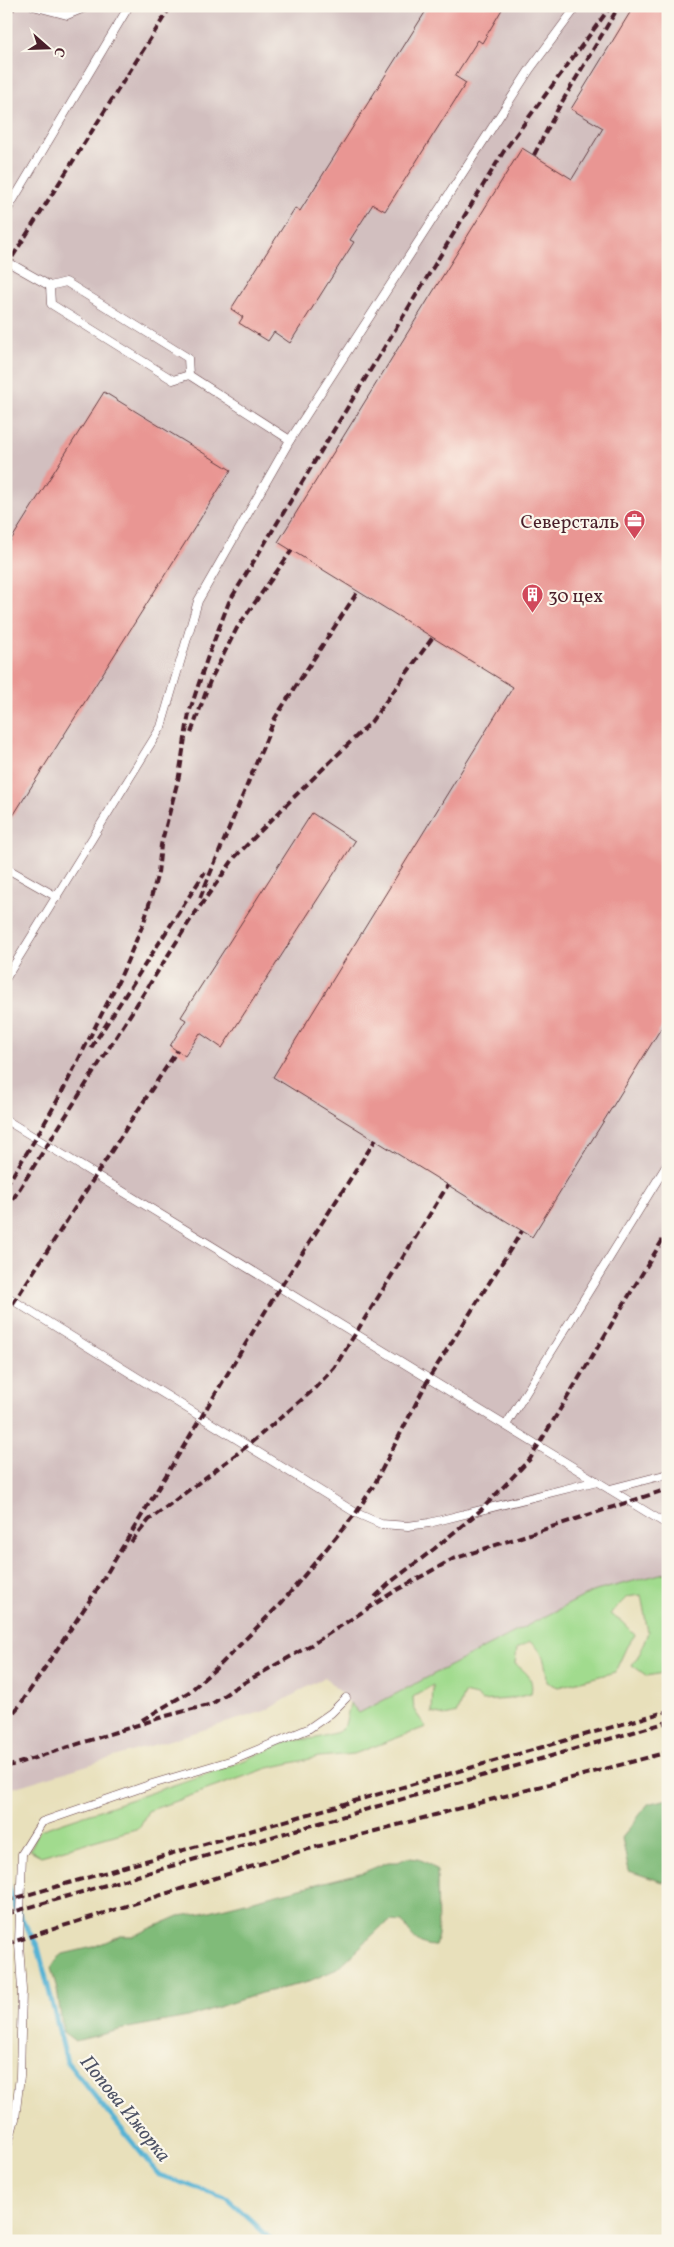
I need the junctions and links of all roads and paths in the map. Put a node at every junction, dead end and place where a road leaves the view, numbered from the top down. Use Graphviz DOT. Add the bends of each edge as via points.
graph roads {
  1 [pos="33,6"];
  2 [pos="88,6"];
  3 [pos="129,6"];
  4 [pos="577,6"];
  5 [pos="6,212"];
  6 [pos="6,261"];
  7 [pos="50,286"];
  8 [pos="189,375"];
  9 [pos="290,440"];
  10 [pos="6,868"];
  11 [pos="57,897"];
  12 [pos="6,978"];
  13 [pos="6,1120"];
  14 [pos="668,1163"];
  15 [pos="6,1296"];
  16 [pos="506,1425"];
  17 [pos="668,1474"];
  18 [pos="597,1481"];
  19 [pos="610,1489"];
  20 [pos="668,1525"];
  21 [pos="346,1698"];
  22 [pos="6,2151"];
  1 -- 2 [label="lane" via="66,15"];
  3 -- 5 [label="lane"];
  4 -- 9 [label="lane" via="530,69"];
  6 -- 7 [label="lane"];
  7 -- 8 [label="lane" via="66,282 188,358"];
  7 -- 8 [label="lane" via="51,304 173,380"];
  8 -- 9 [label="lane"];
  9 -- 11 [label="lane" via="198,601 161,727"];
  10 -- 11 [label="lane"];
  11 -- 12 [label="lane"];
  13 -- 16 [label="lane"];
  14 -- 16 [label="lane"];
  15 -- 18 [label="lane" via="254,1452 356,1513 381,1524 408,1526 429,1523"];
  16 -- 18 [label="lane"];
  17 -- 19 [label="lane"];
  18 -- 19 [label="lane"];
  19 -- 20 [label="lane"];
  21 -- 22 [label="lane" via="308,1729 233,1760 42,1822 22,1854 20,2076 15,2119"];
}
